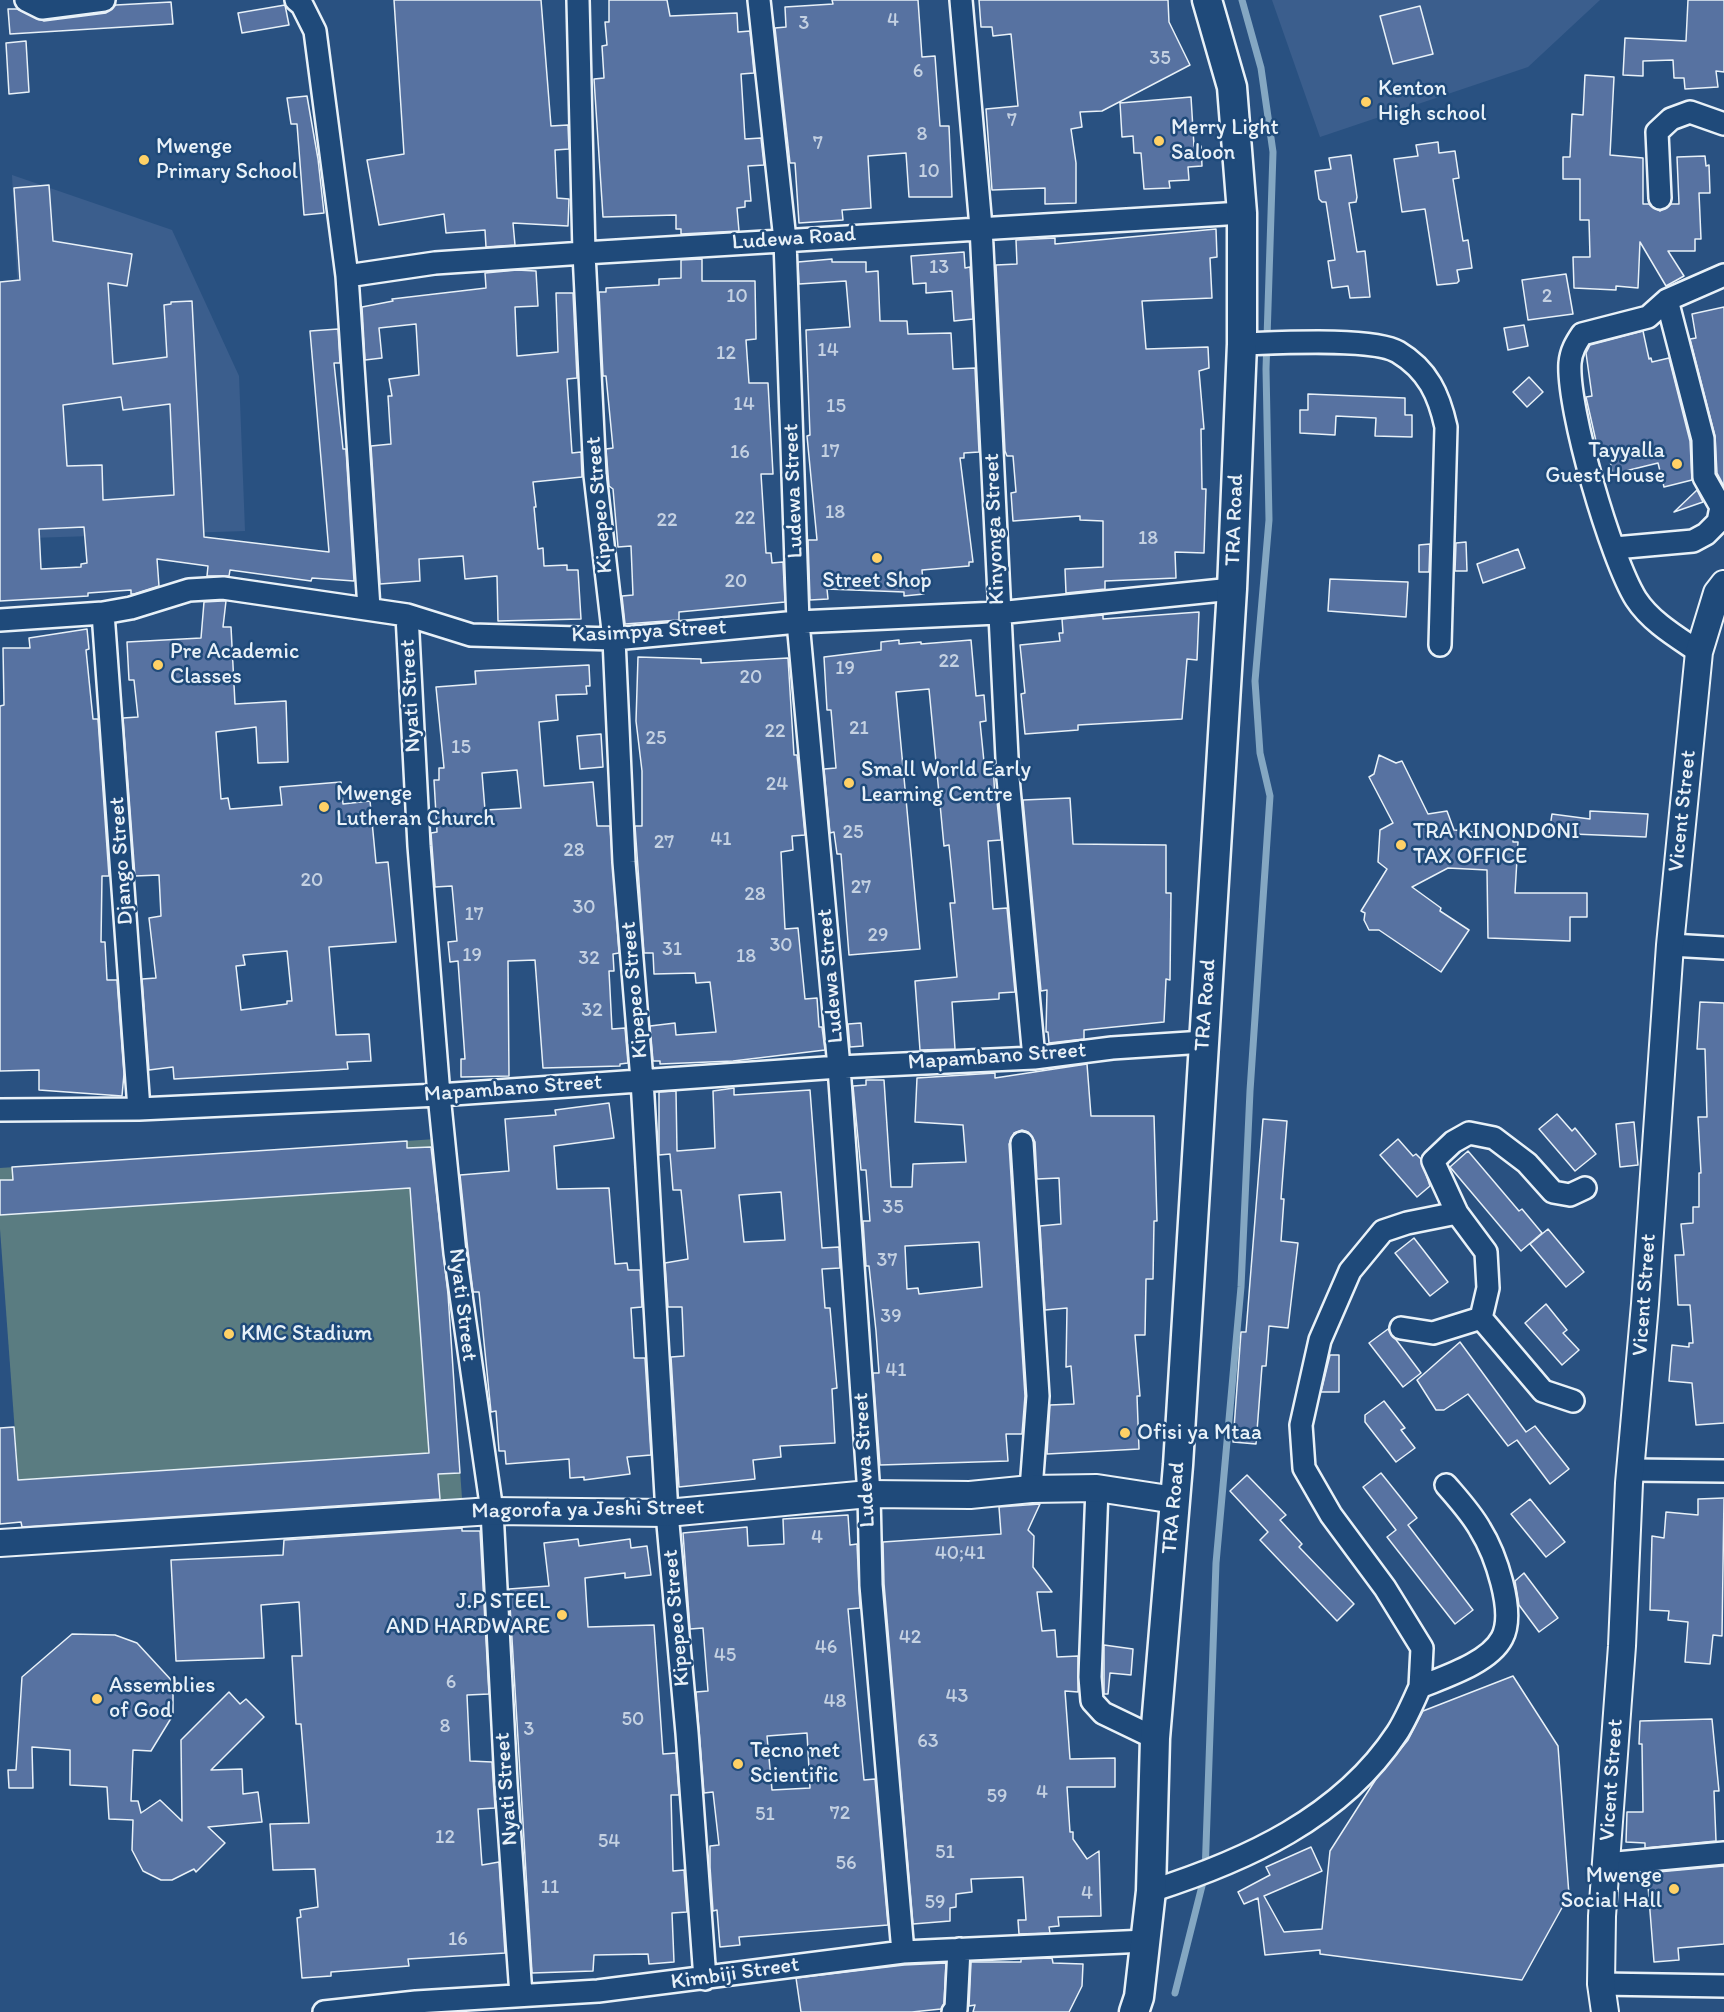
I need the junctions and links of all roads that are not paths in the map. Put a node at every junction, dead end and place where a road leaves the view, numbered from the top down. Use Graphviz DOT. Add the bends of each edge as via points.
graph roads {
  1 [pos="26,0"];
  2 [pos="104,0"];
  3 [pos="296,0"];
  4 [pos="578,0"];
  5 [pos="759,0"];
  6 [pos="961,0"];
  7 [pos="1208,0"];
  8 [pos="1724,124"];
  9 [pos="1660,198"];
  10 [pos="1242,213"];
  11 [pos="981,227"];
  12 [pos="785,240"];
  13 [pos="584,253"];
  14 [pos="1724,275"];
  15 [pos="347,276"];
  16 [pos="1667,300"];
  17 [pos="1242,344"];
  18 [pos="1615,548"];
  19 [pos="1724,584"];
  20 [pos="1232,589"];
  21 [pos="369,608"];
  22 [pos="103,613"];
  23 [pos="998,613"];
  24 [pos="407,615"];
  25 [pos="0,620"];
  26 [pos="798,622"];
  27 [pos="614,639"];
  28 [pos="1440,645"];
  29 [pos="1699,652"];
  30 [pos="1670,945"];
  31 [pos="1724,948"];
  32 [pos="1204,1042"];
  33 [pos="1034,1058"];
  34 [pos="839,1067"];
  35 [pos="642,1080"];
  36 [pos="439,1095"];
  37 [pos="139,1109"];
  38 [pos="0,1110"];
  39 [pos="1022,1143"];
  40 [pos="1585,1188"];
  41 [pos="1458,1213"];
  42 [pos="1481,1318"];
  43 [pos="1401,1328"];
  44 [pos="1573,1401"];
  45 [pos="1631,1470"];
  46 [pos="1724,1471"];
  47 [pos="1446,1485"];
  48 [pos="1097,1488"];
  49 [pos="1031,1489"];
  50 [pos="869,1494"];
  51 [pos="1175,1500"];
  52 [pos="492,1510"];
  53 [pos="668,1513"];
  54 [pos="0,1543"];
  55 [pos="1420,1687"];
  56 [pos="1155,1738"];
  57 [pos="1724,1853"];
  58 [pos="1606,1864"];
  59 [pos="1151,1891"];
  60 [pos="1146,1941"];
  61 [pos="959,1949"];
  62 [pos="903,1952"];
  63 [pos="705,1979"];
  64 [pos="1601,1984"];
  65 [pos="1724,1986"];
  66 [pos="522,1995"];
  67 [pos="324,2012"];
  68 [pos="953,2012"];
  69 [pos="1134,2012"];
  70 [pos="1605,2012"];
  1 -- 2 [label="street" via="42,8"];
  3 -- 15 [label="street" via="315,31"];
  4 -- 13 [label="street, Kipepeo Street"];
  5 -- 12 [label="street, Ludewa Street"];
  6 -- 11 [label="street, Kinyonga Street"];
  7 -- 10 [label="main road, TRA Road" via="1232,87"];
  8 -- 9 [label="street" via="1690,112 1671,119 1657,132"];
  10 -- 11 [label="street, Ludewa Road"];
  10 -- 17 [label="main road, TRA Road"];
  11 -- 12 [label="street, Ludewa Road"];
  11 -- 23 [label="street, Kinyonga Street"];
  12 -- 13 [label="street, Ludewa Road"];
  12 -- 26 [label="street, Ludewa Street"];
  13 -- 15 [label="street, Ludewa Road" via="435,263"];
  13 -- 27 [label="street, Kipepeo Street" via="594,475"];
  14 -- 16 [label="street"];
  15 -- 21 [label="street"];
  16 -- 18 [label="street" via="1648,317 1582,334 1570,363 1572,394 1594,486"];
  16 -- 18 [label="street" via="1703,438 1704,477 1721,507 1718,522 1693,541"];
  17 -- 20 [label="main road, TRA Road"];
  17 -- 28 [label="street" via="1351,342 1397,351 1427,376 1440,400 1446,427"];
  18 -- 29 [label="street" via="1636,600 1657,623"];
  19 -- 29 [label="street, Vicent Street" via="1717,593"];
  20 -- 23 [label="street, Kasimpya Street"];
  20 -- 32 [label="main road, TRA Road"];
  21 -- 22 [label="street, Kasimpya Street" via="222,588 189,590 131,609"];
  21 -- 24 [label="street, Kasimpya Street"];
  22 -- 25 [label="street, Kasimpya Street"];
  22 -- 37 [label="street, Django Street"];
  23 -- 26 [label="street, Kasimpya Street"];
  23 -- 33 [label="street, Kinyonga Street" via="1014,861"];
  24 -- 27 [label="street, Kasimpya Street" via="471,634"];
  24 -- 36 [label="street, Nyati Street" via="419,846"];
  26 -- 27 [label="street, Kasimpya Street"];
  26 -- 34 [label="street, Ludewa Street"];
  27 -- 35 [label="street, Kipepeo Street" via="624,862"];
  29 -- 30 [label="street, Vicent Street"];
  30 -- 31 [label="street"];
  30 -- 45 [label="street, Vicent Street"];
  32 -- 33 [label="street, Mapambano Street"];
  32 -- 51 [label="main road, TRA Road"];
  33 -- 34 [label="street, Mapambano Street"];
  34 -- 35 [label="street, Mapambano Street"];
  34 -- 50 [label="street, Ludewa Street"];
  35 -- 36 [label="street, Mapambano Street"];
  35 -- 53 [label="street, Kipepeo Street"];
  36 -- 37 [label="street, Mapambano Street"];
  36 -- 52 [label="street, Nyati Street" via="455,1253"];
  37 -- 38 [label="street, Mapambano Street"];
  39 -- 49 [label="street" via="1038,1396"];
  40 -- 41 [label="street" via="1570,1195 1553,1192 1527,1163 1494,1138 1469,1133 1433,1161"];
  41 -- 42 [label="street" via="1486,1252 1488,1288"];
  41 -- 55 [label="street" via="1383,1231 1350,1271 1320,1340 1301,1425 1304,1468 1331,1515 1385,1588 1422,1648"];
  42 -- 43 [label="street" via="1433,1333"];
  42 -- 44 [label="street" via="1543,1391"];
  45 -- 46 [label="street"];
  45 -- 58 [label="street, Vicent Street"];
  47 -- 55 [label="street" via="1481,1529 1503,1587 1507,1613 1502,1639 1485,1656 1465,1669"];
  48 -- 49 [label="street, Magorofa ya Jeshi Street"];
  48 -- 51 [label="street, Magorofa ya Jeshi Street"];
  48 -- 56 [label="street" via="1092,1701 1103,1713"];
  49 -- 50 [label="street, Magorofa ya Jeshi Street" via="970,1495"];
  50 -- 53 [label="street, Magorofa ya Jeshi Street"];
  50 -- 62 [label="street, Ludewa Street" via="871,1585"];
  51 -- 56 [label="main road, TRA Road"];
  52 -- 53 [label="street, Magorofa ya Jeshi Street"];
  52 -- 54 [label="street, Magorofa ya Jeshi Street"];
  52 -- 66 [label="street, Nyati Street" via="505,1772"];
  53 -- 63 [label="street, Kipepeo Street"];
  55 -- 59 [label="street" via="1398,1732 1376,1761 1319,1813 1223,1866"];
  56 -- 59 [label="main road, TRA Road"];
  57 -- 58 [label="street"];
  58 -- 64 [label="street, Vicent Street"];
  59 -- 60 [label="main road, TRA Road"];
  60 -- 61 [label="street, Kimbiji Street"];
  60 -- 69 [label="main road, TRA Road"];
  61 -- 62 [label="street, Kimbiji Street"];
  61 -- 68 [label="street"];
  62 -- 63 [label="street, Kimbiji Street"];
  63 -- 66 [label="street, Kimbiji Street"];
  64 -- 65 [label="street"];
  64 -- 70 [label="street, Vicent Street"];
  66 -- 67 [label="street, Kimbiji Street" via="416,2001"];
}
